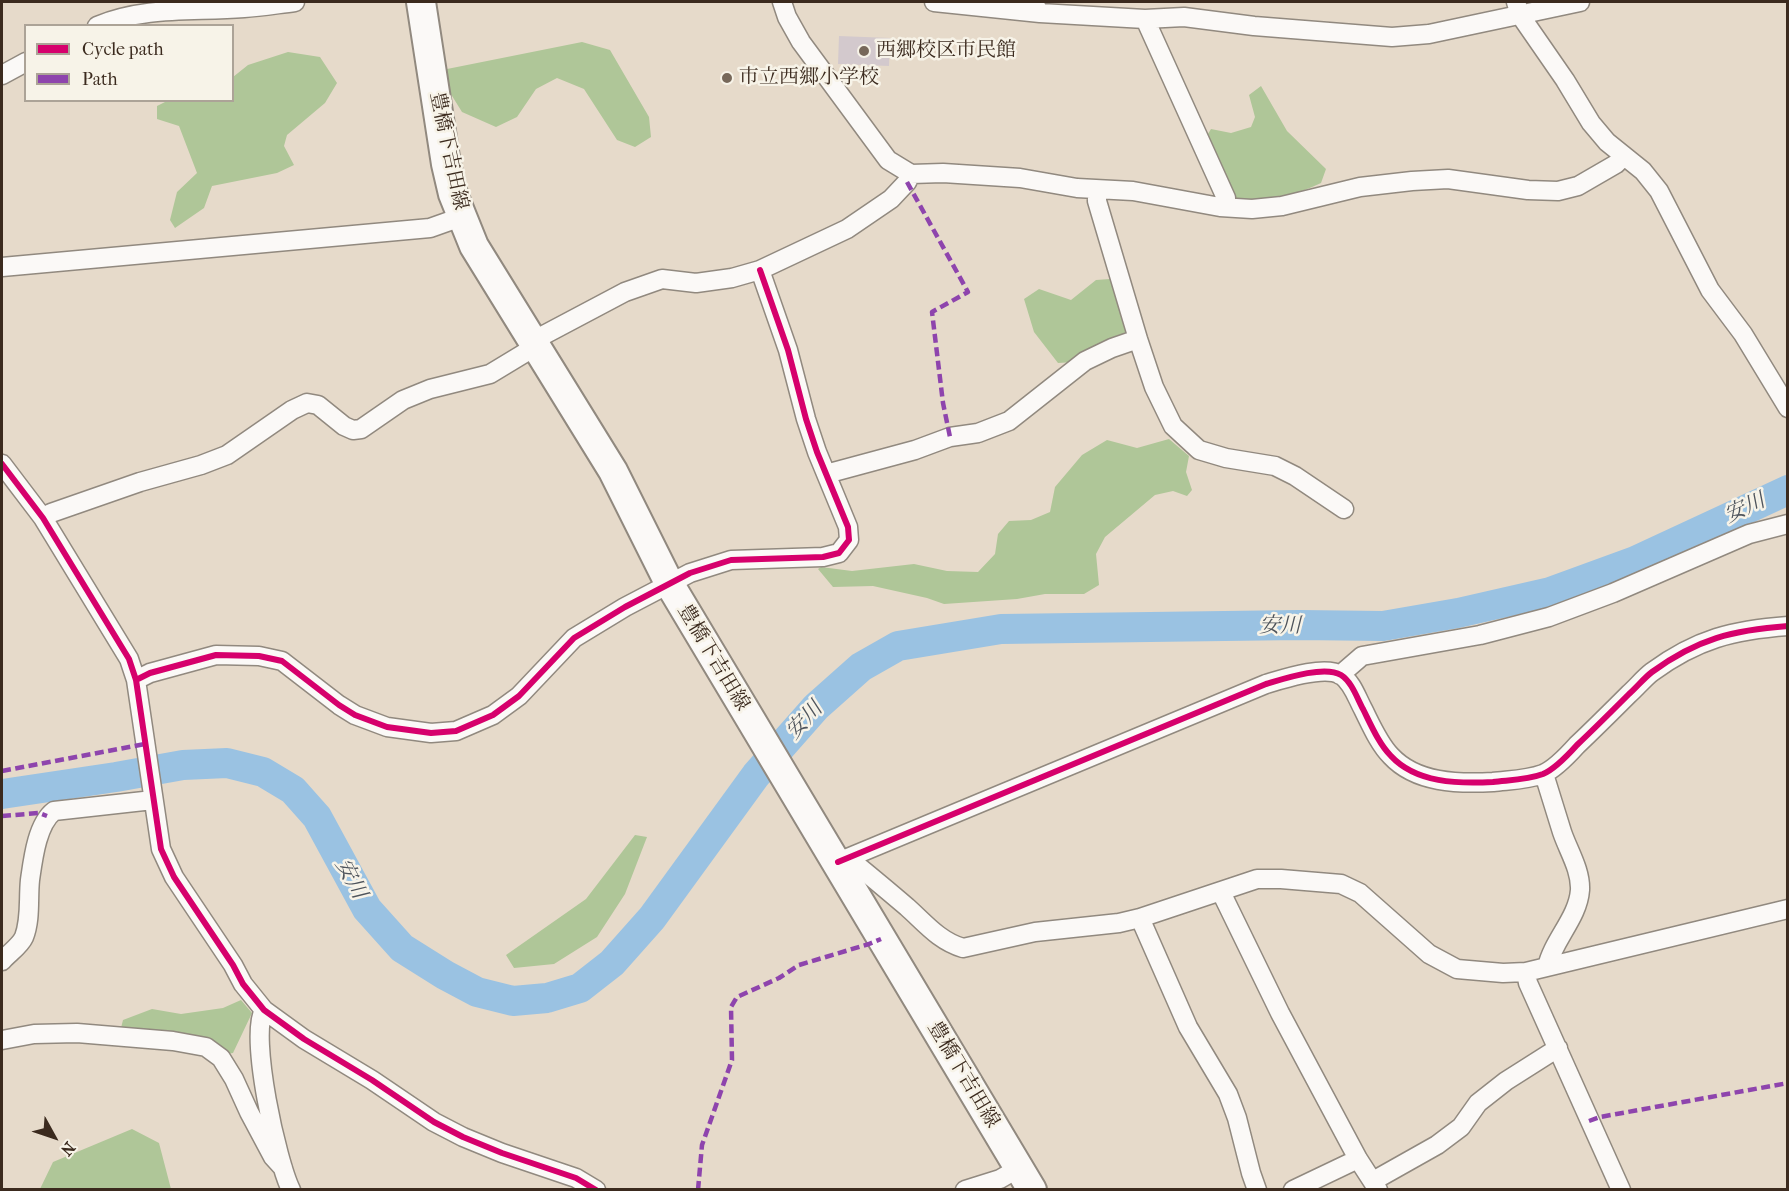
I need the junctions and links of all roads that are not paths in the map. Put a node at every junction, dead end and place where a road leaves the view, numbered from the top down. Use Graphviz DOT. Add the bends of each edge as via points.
graph roads {
  1 [pos="295,2"];
  2 [pos="421,2"];
  3 [pos="782,2"];
  4 [pos="934,2"];
  5 [pos="1580,2"];
  6 [pos="1037,7"];
  7 [pos="1518,8"];
  8 [pos="1145,19"];
  9 [pos="101,24"];
  10 [pos="24,63"];
  11 [pos="2,75"];
  12 [pos="1624,156"];
  13 [pos="911,174"];
  14 [pos="1097,190"];
  15 [pos="1225,207"];
  16 [pos="461,217"];
  17 [pos="2,267"];
  18 [pos="760,270"];
  19 [pos="1138,339"];
  20 [pos="534,343"];
  21 [pos="1788,408"];
  22 [pos="2,464"];
  23 [pos="826,474"];
  24 [pos="1344,509"];
  25 [pos="43,518"];
  26 [pos="1788,524"];
  27 [pos="669,583"];
  28 [pos="1788,626"];
  29 [pos="1340,675"];
  30 [pos="136,680"];
  31 [pos="1544,774"];
  32 [pos="152,793"];
  33 [pos="843,860"];
  34 [pos="1221,892"];
  35 [pos="1788,909"];
  36 [pos="1140,918"];
  37 [pos="2,961"];
  38 [pos="1547,967"];
  39 [pos="1526,972"];
  40 [pos="264,1011"];
  41 [pos="2,1040"];
  42 [pos="1558,1048"];
  43 [pos="1358,1159"];
  44 [pos="283,1168"];
  45 [pos="1025,1179"];
  46 [pos="1376,1185"];
  47 [pos="291,1190"];
  48 [pos="596,1190"];
  49 [pos="965,1190"];
  50 [pos="1257,1190"];
  51 [pos="1293,1190"];
  52 [pos="1621,1190"];
  1 -- 9 [label="street" via="245,8 159,10 125,15"];
  2 -- 16 [label="main road, 豊橋下吉田線" via="446,164"];
  3 -- 13 [label="street" via="801,42 888,160"];
  4 -- 6 [label="street"];
  5 -- 7 [label="street"];
  6 -- 8 [label="street"];
  7 -- 8 [label="street" via="1430,34 1392,37 1184,17"];
  7 -- 12 [label="street" via="1591,123"];
  8 -- 15 [label="street" via="1226,198"];
  10 -- 11 [label="street"];
  12 -- 15 [label="street" via="1578,186 1558,191 1448,179 1360,187 1282,206"];
  12 -- 21 [label="street" via="1659,191 1710,290 1743,334"];
  13 -- 14 [label="street" via="1020,178"];
  13 -- 18 [label="street" via="891,200 847,229"];
  14 -- 15 [label="street" via="1133,191"];
  14 -- 19 [label="street"];
  16 -- 17 [label="street" via="430,228"];
  16 -- 20 [label="main road, 豊橋下吉田線" via="474,246"];
  18 -- 20 [label="street" via="696,283 662,279 625,292"];
  18 -- 23 [label="street"];
  19 -- 23 [label="street" via="1085,361 1009,421"];
  19 -- 24 [label="street" via="1154,387 1173,426 1187,441 1199,450 1226,458 1275,466"];
  20 -- 25 [label="street" via="528,351 490,374 403,400 362,429 344,426 318,405 308,403 227,455"];
  20 -- 27 [label="main road, 豊橋下吉田線" via="613,471"];
  22 -- 25 [label="street"];
  23 -- 27 [label="street" via="848,527 849,540 839,553 731,560"];
  25 -- 30 [label="street" via="129,659"];
  26 -- 29 [label="street" via="1749,534 1549,617 1480,635 1362,656"];
  27 -- 30 [label="street" via="574,638 519,696 493,715 456,731 431,733 387,727 355,715 282,661 259,656 216,655"];
  27 -- 33 [label="main road, 豊橋下吉田線" via="782,774"];
  28 -- 31 [label="street" via="1723,635 1684,651 1650,673"];
  29 -- 31 [label="street" via="1351,686 1390,756 1422,778 1491,782"];
  29 -- 33 [label="street" via="1297,675 1266,684"];
  30 -- 32 [label="street"];
  31 -- 38 [label="street" via="1580,890"];
  32 -- 37 [label="street" via="54,811 47,816 40,829 30,881 28,925 23,940"];
  32 -- 40 [label="street" via="161,849 174,877"];
  33 -- 36 [label="street" via="880,883 936,935 963,948 1035,932"];
  33 -- 45 [label="main road, 豊橋下吉田線" via="881,939"];
  34 -- 36 [label="street"];
  34 -- 39 [label="street" via="1257,879 1341,884 1360,894 1429,954 1457,969"];
  34 -- 43 [label="street"];
  35 -- 38 [label="street"];
  36 -- 50 [label="street" via="1188,1027 1228,1094"];
  38 -- 39 [label="street"];
  39 -- 42 [label="street"];
  40 -- 44 [label="street" via="264,1090"];
  40 -- 48 [label="street" via="434,1122 502,1153 576,1178"];
  41 -- 44 [label="street" via="34,1034 77,1033 206,1047 221,1058 273,1157"];
  42 -- 46 [label="street" via="1506,1081 1478,1104 1461,1127"];
  42 -- 52 [label="street"];
  43 -- 46 [label="street"];
  43 -- 51 [label="street"];
  44 -- 47 [label="street"];
  45 -- 49 [label="street" via="1000,1179"];
}
